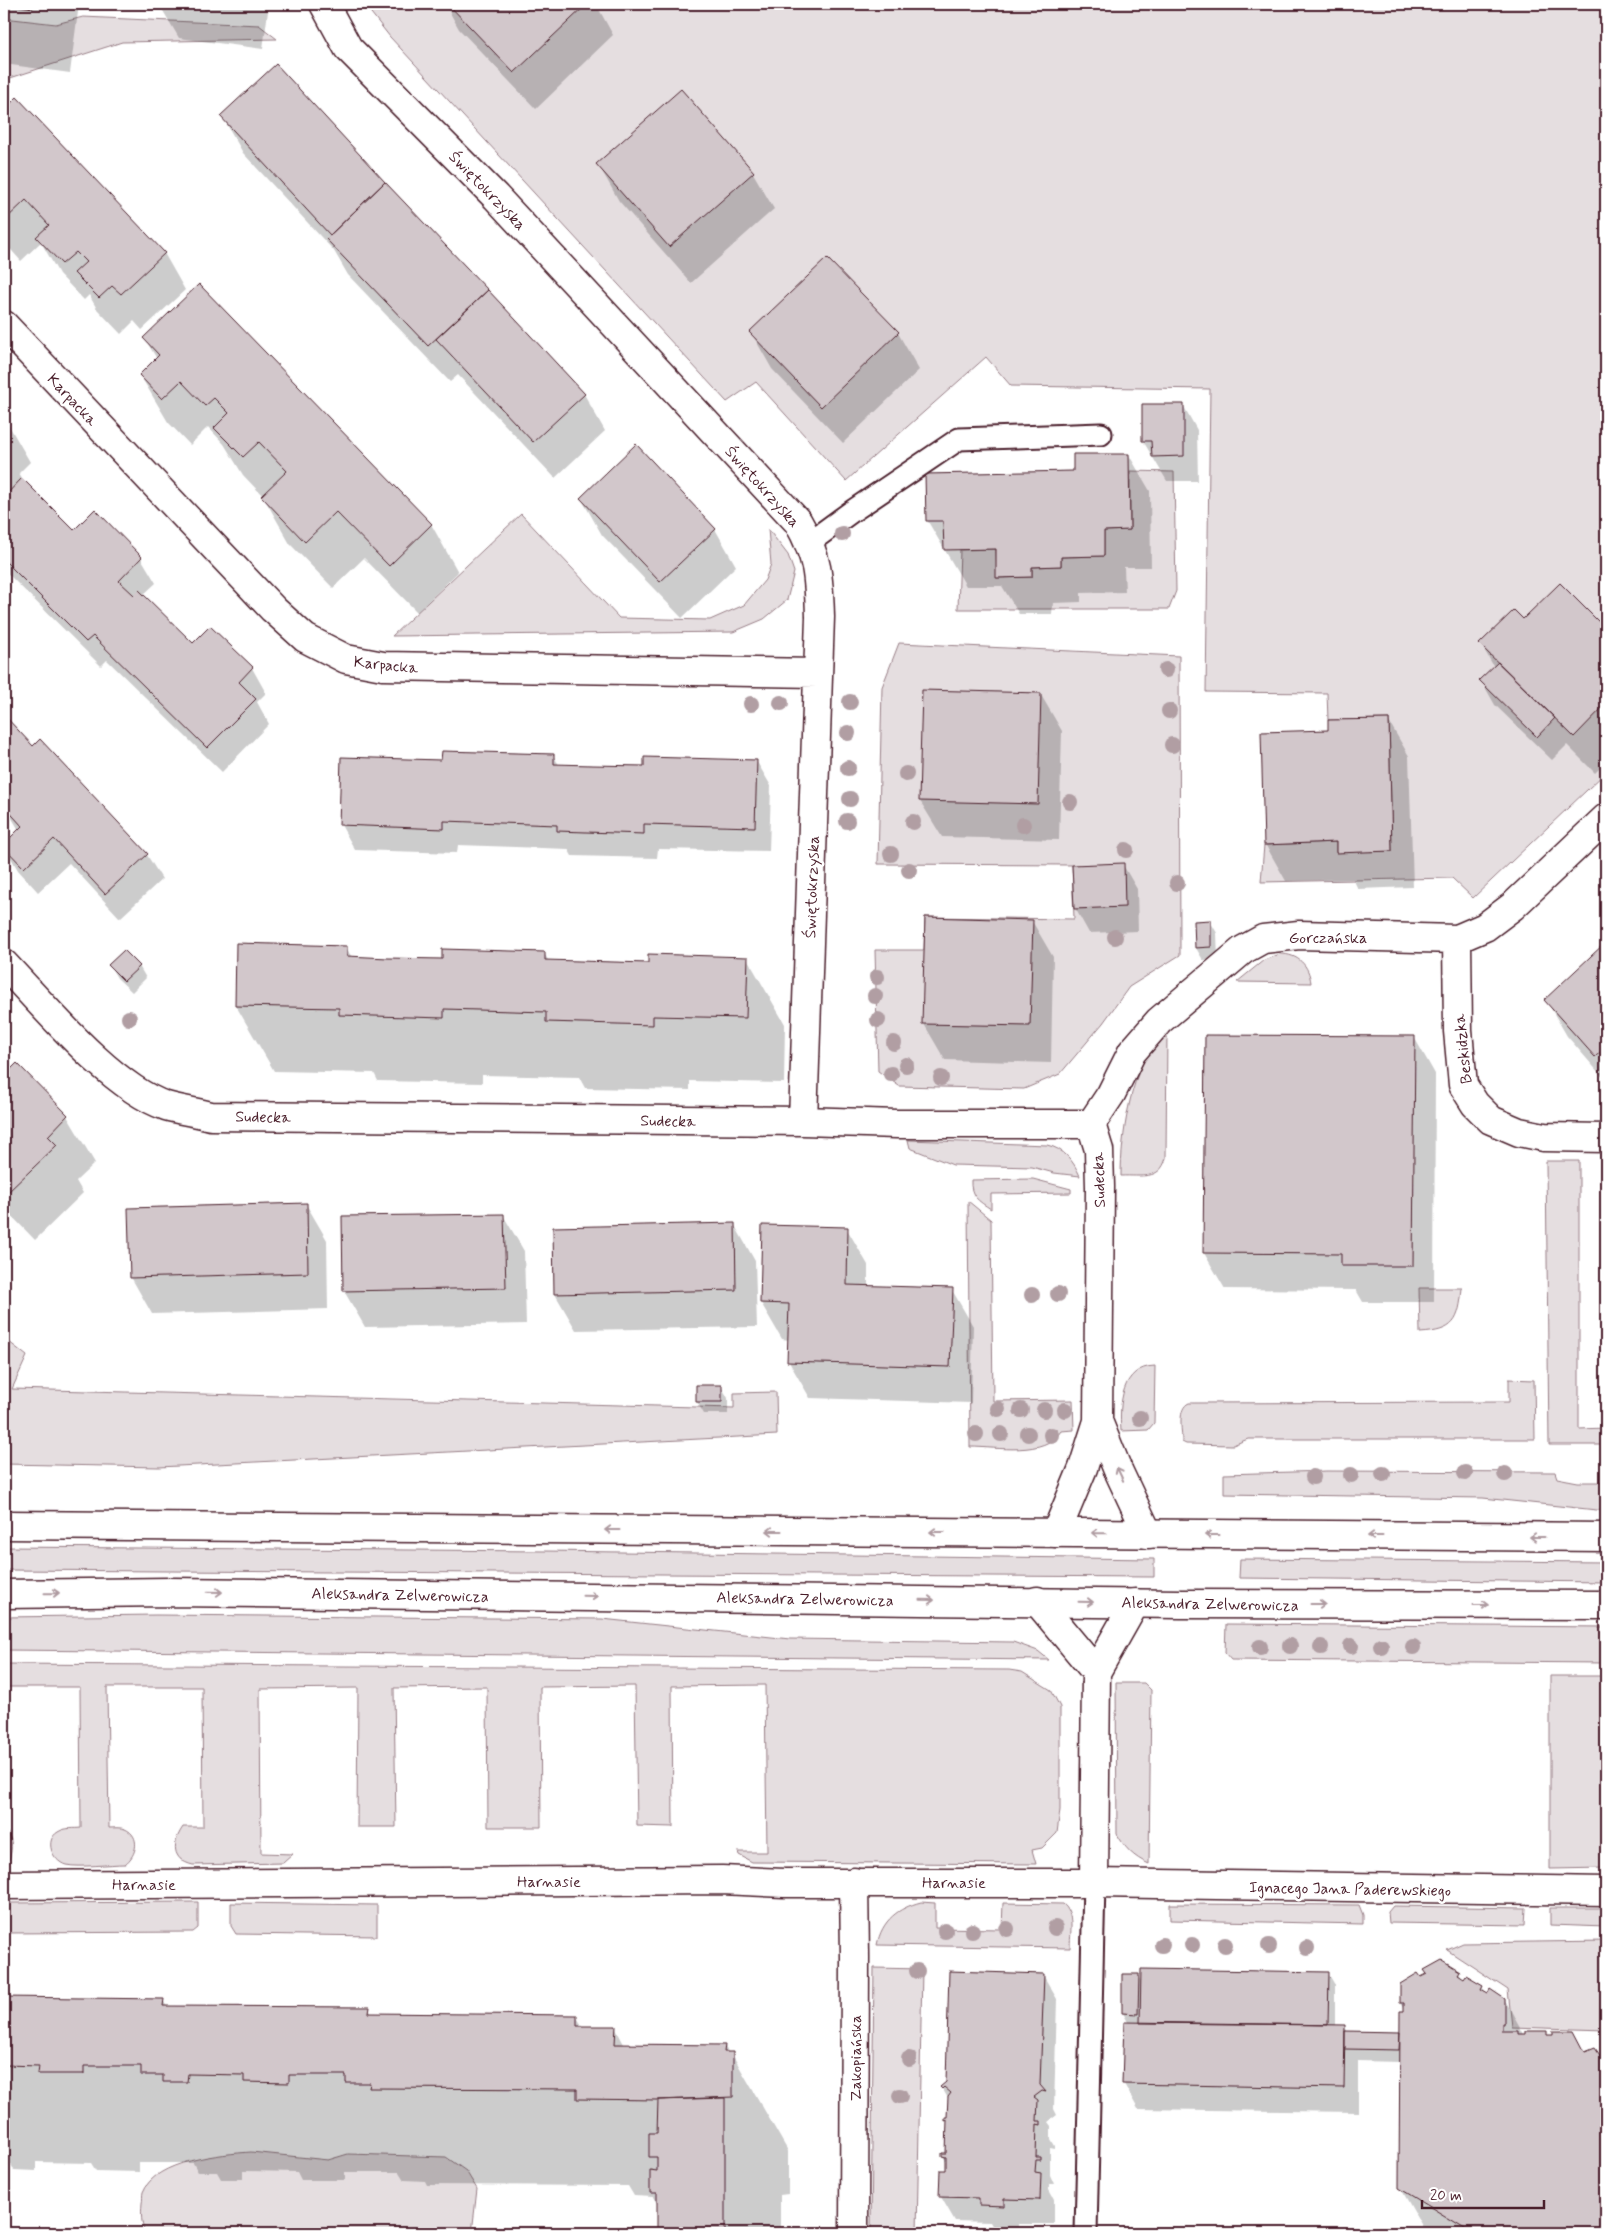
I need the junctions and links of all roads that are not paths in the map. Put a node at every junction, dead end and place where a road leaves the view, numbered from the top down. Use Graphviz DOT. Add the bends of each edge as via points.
graph roads {
  1 [pos="324,4"];
  2 [pos="4,325"];
  3 [pos="1101,434"];
  4 [pos="810,542"];
  5 [pos="817,673"];
  6 [pos="1606,818"];
  7 [pos="1456,940"];
  8 [pos="4,964"];
  9 [pos="803,1122"];
  10 [pos="1091,1124"];
  11 [pos="1606,1138"];
  12 [pos="1098,1421"];
  13 [pos="4,1525"];
  14 [pos="1056,1533"];
  15 [pos="1148,1534"];
  16 [pos="1606,1537"];
  17 [pos="4,1594"];
  18 [pos="1037,1601"];
  19 [pos="1135,1603"];
  20 [pos="1606,1605"];
  21 [pos="1096,1672"];
  22 [pos="854,1882"];
  23 [pos="1094,1883"];
  24 [pos="4,1885"];
  25 [pos="1606,1891"];
  26 [pos="854,2233"];
  27 [pos="1086,2233"];
  1 -- 4 [label="street, Świętokrzyska" via="348,48 496,197 798,522"];
  2 -- 5 [label="street, Karpacka" via="273,609 305,638 346,659 383,666 449,668"];
  3 -- 4 [label="lane" via="959,439"];
  4 -- 5 [label="street, Świętokrzyska" via="819,580"];
  5 -- 9 [label="street, Świętokrzyska"];
  6 -- 7 [label="street, Gorczańska" via="1513,906 1485,927"];
  7 -- 10 [label="street, Gorczańska" via="1299,935 1263,939 1252,944 1159,1021 1132,1052 1111,1094"];
  7 -- 11 [label="street, Beskidzka" via="1463,1086 1475,1104 1490,1120 1519,1132 1544,1137"];
  8 -- 9 [label="street, Sudecka" via="125,1085 165,1106 211,1116"];
  9 -- 10 [label="street, Sudecka"];
  10 -- 12 [label="street, Sudecka" via="1099,1150"];
  12 -- 14 [label="street, Sudecka"];
  15 -- 12 [label="street, Sudecka, one-way"];
  14 -- 13 [label="street, one-way"];
  15 -- 14 [label="street, one-way"];
  16 -- 15 [label="street, one-way"];
  17 -- 18 [label="street, Aleksandra Zelwerowicza, one-way" via="180,1592"];
  18 -- 19 [label="street, Aleksandra Zelwerowicza, one-way"];
  18 -- 21 [label="street"];
  19 -- 20 [label="street, Aleksandra Zelwerowicza, one-way"];
  19 -- 21 [label="street"];
  21 -- 23 [label="street"];
  22 -- 23 [label="street, Harnasie"];
  22 -- 24 [label="street, Harnasie"];
  22 -- 26 [label="street, Zakopiańska"];
  23 -- 25 [label="street, Ignacego Jana Paderewskiego"];
  23 -- 27 [label="lane"];
}
